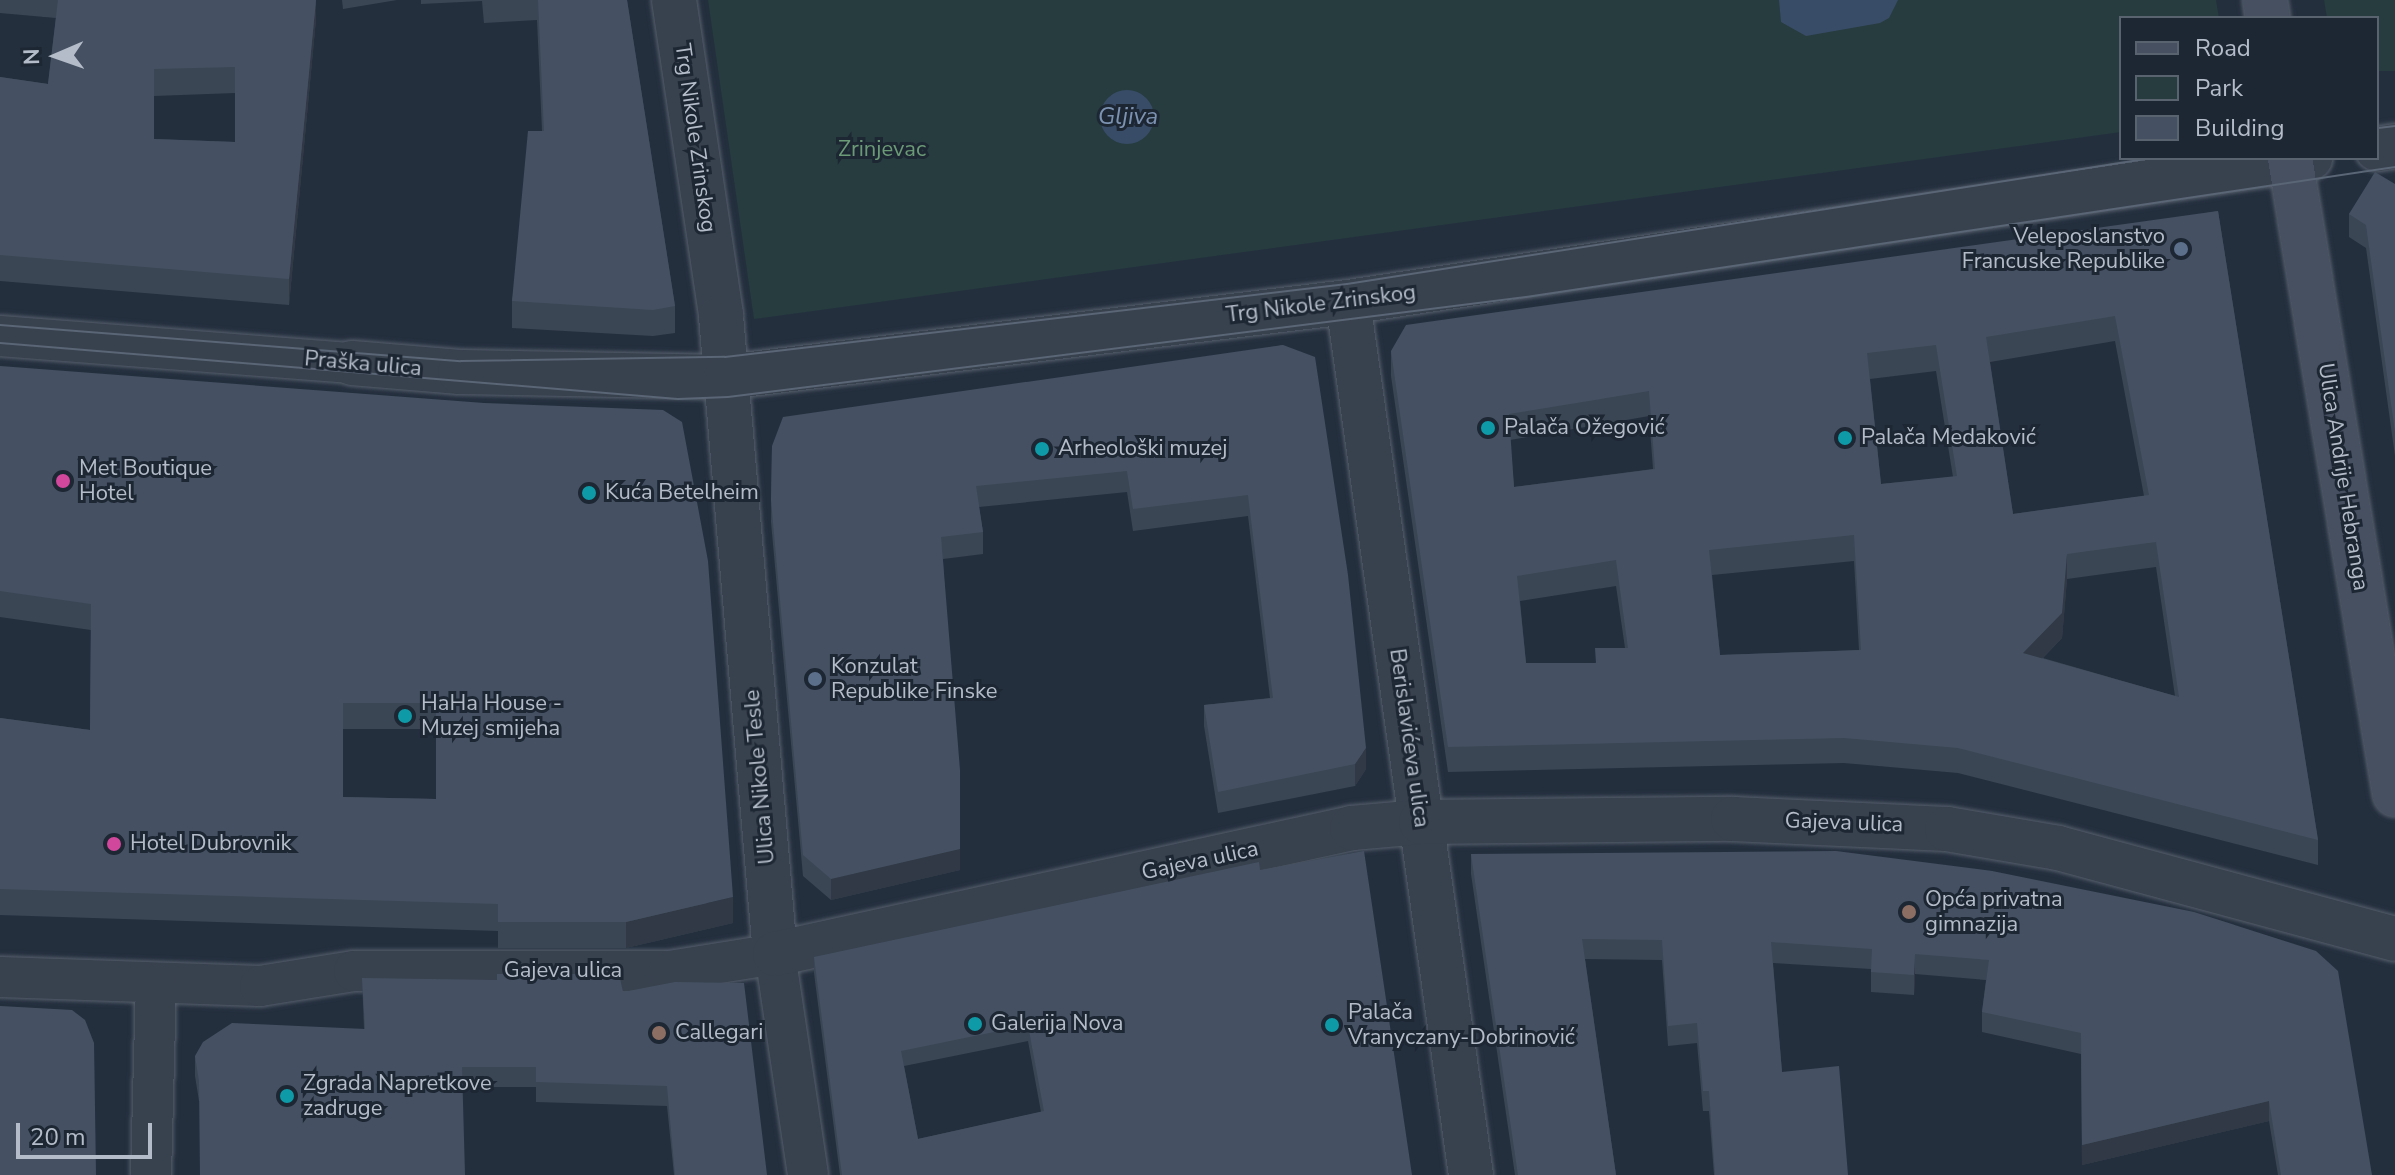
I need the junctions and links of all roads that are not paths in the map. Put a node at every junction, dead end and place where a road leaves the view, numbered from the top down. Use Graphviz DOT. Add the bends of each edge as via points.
graph roads {
  1 [pos="674,0"];
  2 [pos="2290,160"];
  3 [pos="2297,160"];
  4 [pos="1348,302"];
  5 [pos="0,336"];
  6 [pos="352,363"];
  7 [pos="726,377"];
  8 [pos="2395,794"];
  9 [pos="1421,822"];
  10 [pos="2395,939"];
  11 [pos="775,954"];
  12 [pos="0,977"];
  13 [pos="156,984"];
  14 [pos="151,1175"];
  15 [pos="808,1175"];
  16 [pos="1471,1175"];
  1 -- 7 [label="street, Trg Nikole Zrinskog"];
  2 -- 4 [label="street, Trg Nikole Zrinskog"];
  3 -- 8 [label="main road, Ulica Andrije Hebranga"];
  4 -- 7 [label="street, Trg Nikole Zrinskog"];
  4 -- 9 [label="street, Berislavićeva ulica"];
  5 -- 6 [label="street, Praška ulica"];
  6 -- 7 [label="street, Praška ulica" via="460,372"];
  7 -- 11 [label="street, Ulica Nikole Tesle"];
  9 -- 10 [label="street, Gajeva ulica" via="1748,820 1947,829 2058,848"];
  9 -- 11 [label="street, Gajeva ulica" via="1352,828"];
  9 -- 16 [label="street, Berislavićeva ulica"];
  11 -- 13 [label="street, Gajeva ulica" via="669,971 354,971 260,986"];
  11 -- 15 [label="street, Ulica Nikole Tesle"];
  12 -- 13 [label="street, Gajeva ulica"];
  13 -- 14 [label="street"];
}
